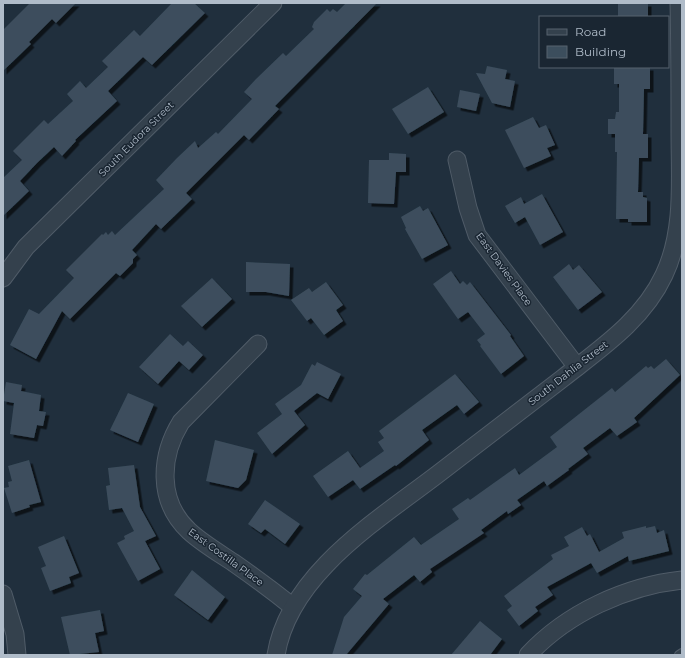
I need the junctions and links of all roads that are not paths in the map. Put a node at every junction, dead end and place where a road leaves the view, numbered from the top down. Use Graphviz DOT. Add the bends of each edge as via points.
graph roads {
  1 [pos="273,3"];
  2 [pos="680,3"];
  3 [pos="457,160"];
  4 [pos="3,278"];
  5 [pos="258,344"];
  6 [pos="577,367"];
  7 [pos="682,580"];
  8 [pos="3,594"];
  9 [pos="293,607"];
  10 [pos="682,653"];
  11 [pos="17,655"];
  12 [pos="276,655"];
  13 [pos="528,655"];
  14 [pos="679,655"];
  1 -- 4 [label="street, South Eudora Street" via="26,248"];
  2 -- 6 [label="street, South Dahlia Street" via="680,204 677,237 664,275 642,311"];
  3 -- 6 [label="street, East Davies Place" via="477,235"];
  5 -- 9 [label="street, East Costilla Place" via="181,422 173,434 164,468 166,488 174,512 188,531"];
  6 -- 9 [label="street, South Dahlia Street" via="347,543 311,581"];
  7 -- 13 [label="street" via="645,586 595,606 560,627"];
  8 -- 11 [label="street" via="15,634"];
  9 -- 12 [label="street, South Dahlia Street"];
  10 -- 14 [label="lane"];
}
